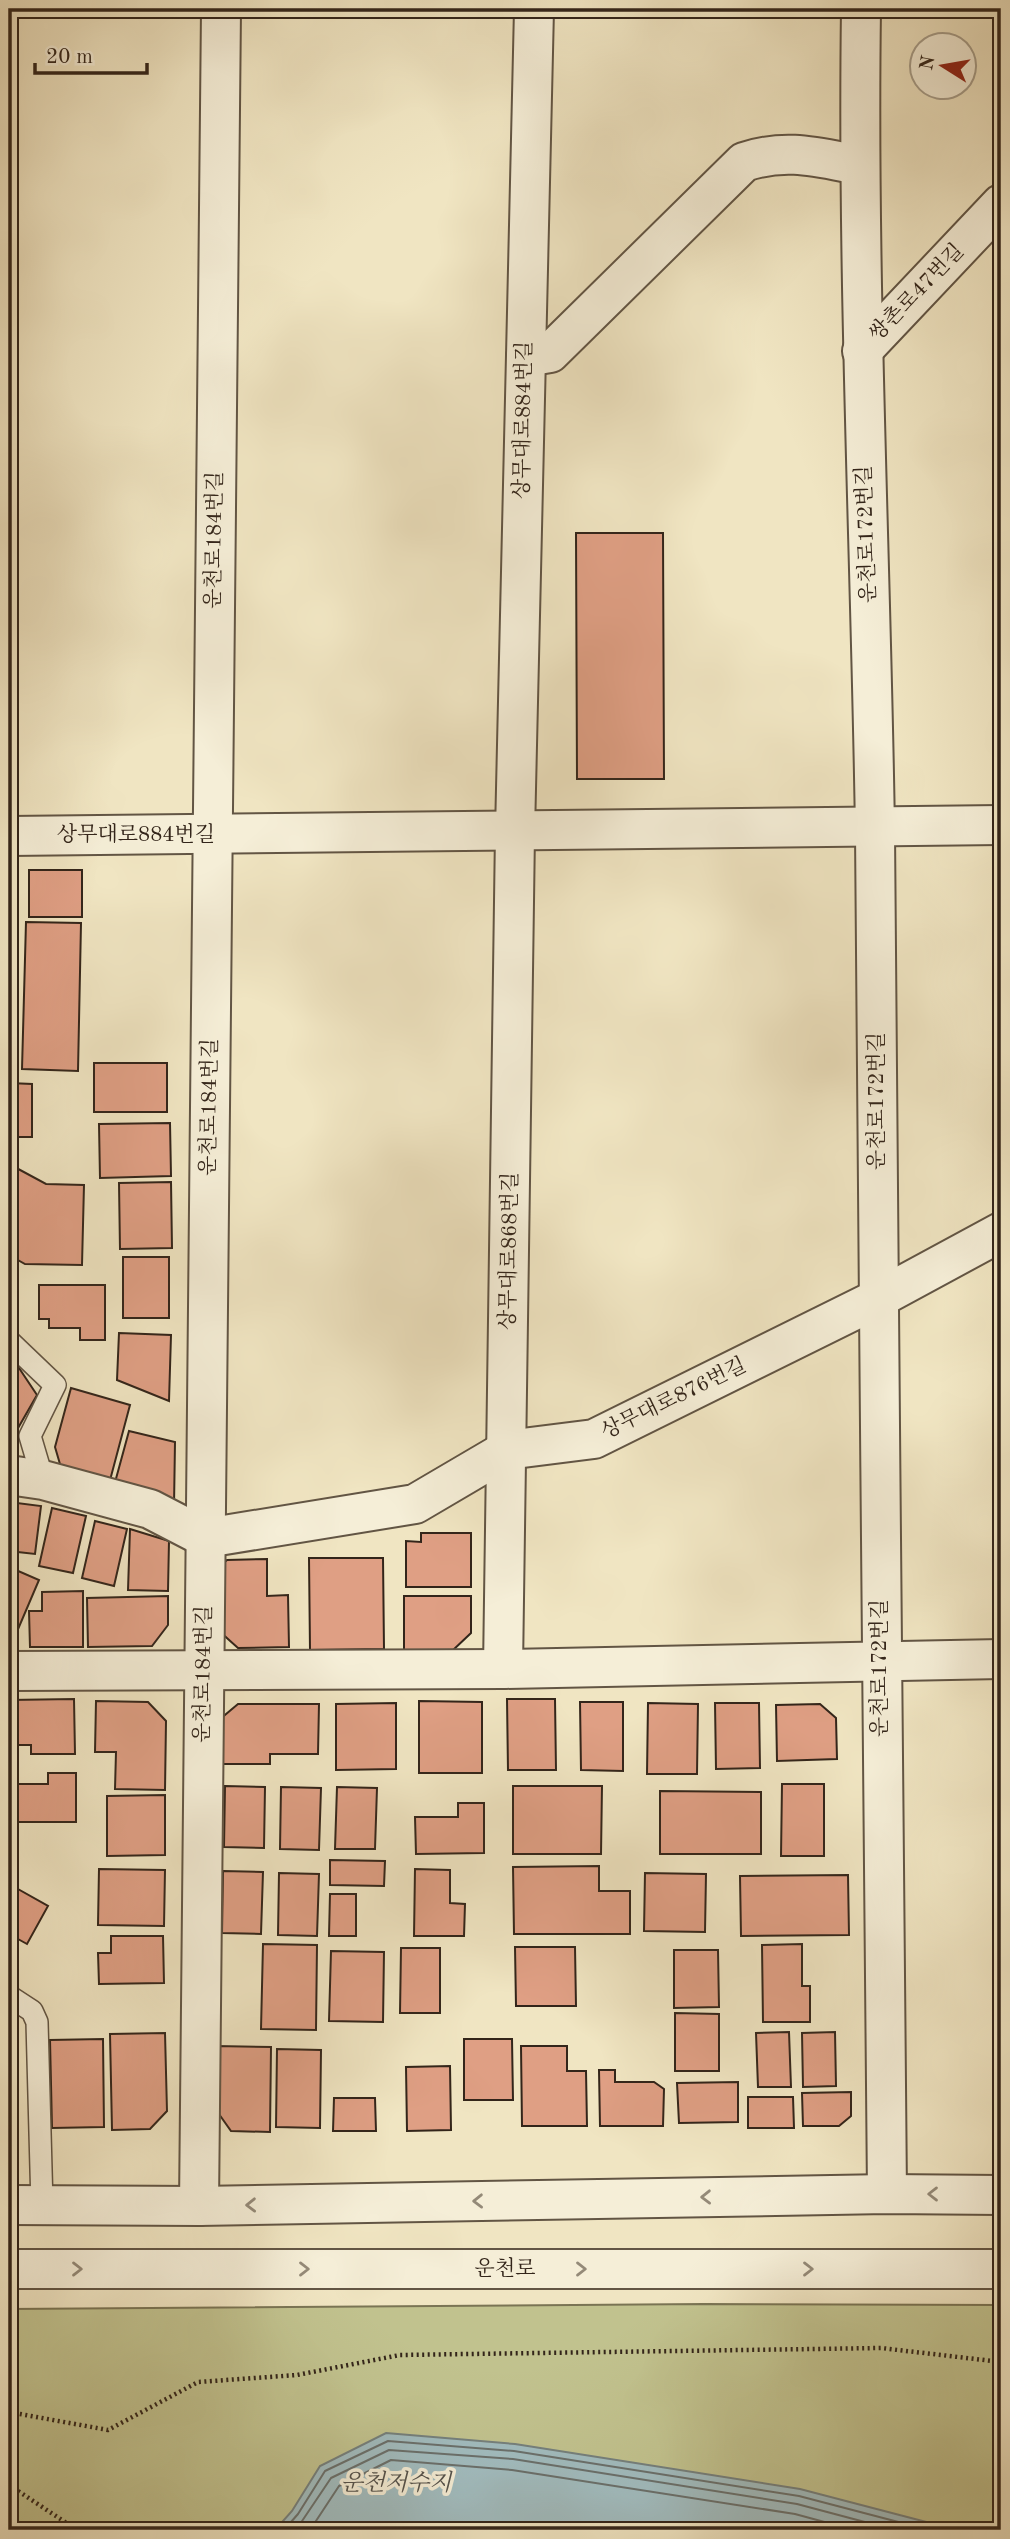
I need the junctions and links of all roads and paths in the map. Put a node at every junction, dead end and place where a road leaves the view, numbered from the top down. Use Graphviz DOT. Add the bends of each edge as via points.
graph roads {
  1 [pos="221,9"];
  2 [pos="534,9"];
  3 [pos="861,9"];
  4 [pos="859,165"];
  5 [pos="1001,204"];
  6 [pos="862,351"];
  7 [pos="526,357"];
  8 [pos="1001,825"];
  9 [pos="875,829"];
  10 [pos="515,832"];
  11 [pos="212,834"];
  12 [pos="9,835"];
  13 [pos="1001,1232"];
  14 [pos="878,1298"];
  15 [pos="9,1341"];
  16 [pos="508,1450"];
  17 [pos="18,1476"];
  18 [pos="205,1538"];
  19 [pos="1001,1659"];
  20 [pos="879,1663"];
  21 [pos="503,1669"];
  22 [pos="204,1670"];
  23 [pos="9,1671"];
  24 [pos="9,1996"];
  25 [pos="887,2194"];
  26 [pos="1001,2195"];
  27 [pos="25,2206"];
  28 [pos="199,2206"];
  29 [pos="9,2269"];
  30 [pos="1001,2269"];
  31 [pos="1001,2362"];
  32 [pos="9,2412"];
  33 [pos="9,2484"];
  34 [pos="77,2530"];
  1 -- 11 [label="street, 운천로184번길"];
  2 -- 7 [label="street, 상무대로884번길"];
  3 -- 4 [label="street, 운천로172번길"];
  4 -- 6 [label="street, 운천로172번길"];
  4 -- 7 [label="street" via="770,153 744,162 551,353"];
  5 -- 6 [label="street, 쌍촌로47번길"];
  6 -- 9 [label="street, 운천로172번길"];
  7 -- 10 [label="street, 상무대로884번길"];
  8 -- 9 [label="street, 상무대로884번길"];
  9 -- 10 [label="street, 상무대로884번길"];
  9 -- 14 [label="street, 운천로172번길"];
  10 -- 11 [label="street, 상무대로884번길"];
  10 -- 16 [label="street, 상무대로868번길"];
  11 -- 12 [label="street, 상무대로884번길"];
  11 -- 18 [label="street, 운천로184번길"];
  13 -- 14 [label="street, 상무대로876번길"];
  14 -- 16 [label="street, 상무대로876번길" via="594,1439"];
  14 -- 20 [label="street, 운천로172번길"];
  15 -- 17 [label="lane" via="55,1385 30,1436"];
  16 -- 18 [label="street, 상무대로876번길" via="415,1504"];
  16 -- 21 [label="street, 상무대로868번길"];
  17 -- 18 [label="street" via="150,1509"];
  18 -- 22 [label="street, 운천로184번길"];
  19 -- 20 [label="street"];
  20 -- 21 [label="street"];
  20 -- 25 [label="street, 운천로172번길"];
  21 -- 22 [label="street"];
  22 -- 23 [label="street"];
  22 -- 28 [label="street, 운천로184번길"];
  24 -- 27 [label="lane" via="32,2011 37,2021"];
  26 -- 25 [label="street, one-way"];
  25 -- 28 [label="street, one-way"];
  27 -- 28 [label="street"];
  29 -- 30 [label="street, 운천로, one-way"];
  31 -- 32 [label="path" via="881,2348 400,2355 297,2375 198,2382 108,2430"];
  33 -- 34 [label="path"];
}
